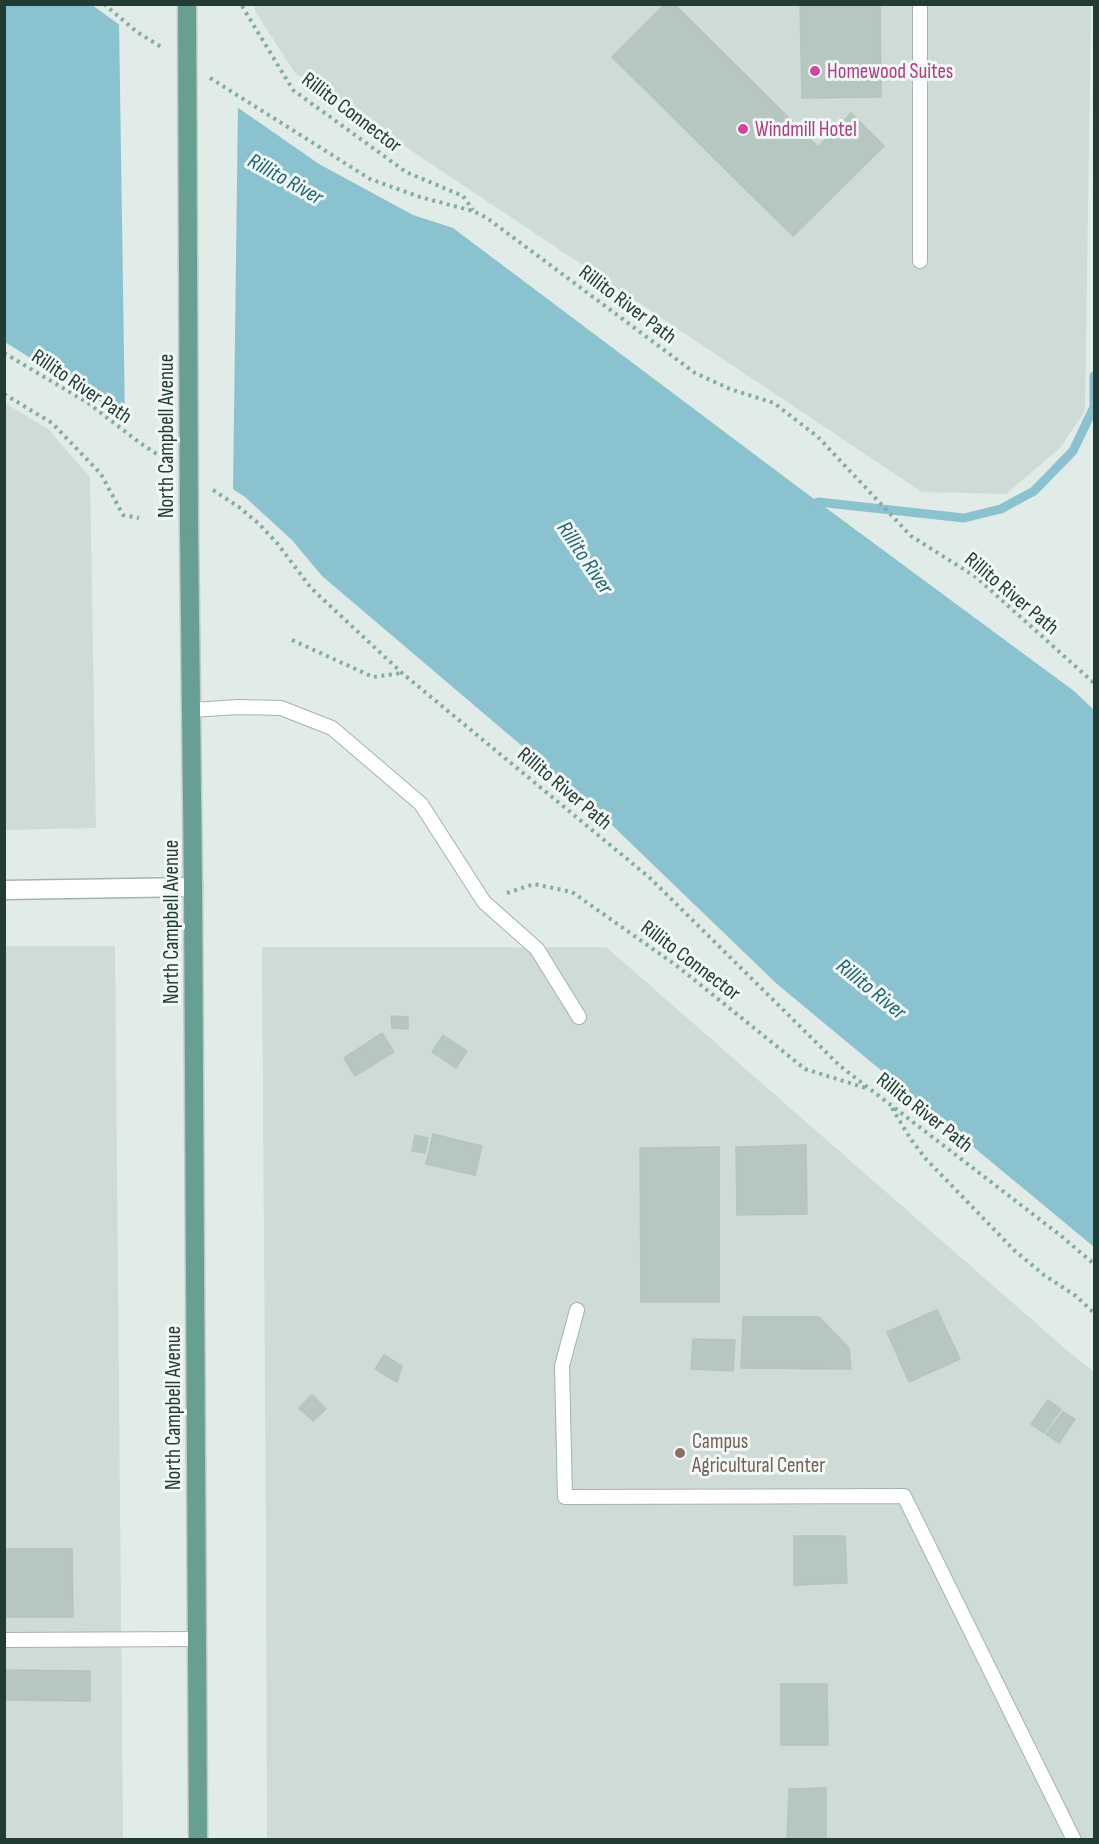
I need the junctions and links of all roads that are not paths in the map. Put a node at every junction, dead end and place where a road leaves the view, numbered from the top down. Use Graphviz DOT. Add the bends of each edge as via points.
graph roads {
  1 [pos="187,4"];
  2 [pos="920,4"];
  3 [pos="920,261"];
  4 [pos="192,710"];
  5 [pos="193,887"];
  6 [pos="4,890"];
  7 [pos="579,1017"];
  8 [pos="577,1310"];
  9 [pos="4,1640"];
  10 [pos="197,1640"];
  11 [pos="198,1839"];
  12 [pos="1074,1839"];
  1 -- 4 [label="main road, North Campbell Avenue, bridge"];
  2 -- 3 [label="lane"];
  4 -- 5 [label="main road, North Campbell Avenue"];
  4 -- 7 [label="lane" via="281,708 332,728 421,804 484,902 537,949"];
  5 -- 6 [label="street"];
  5 -- 10 [label="main road, North Campbell Avenue"];
  8 -- 12 [label="lane" via="562,1366 565,1497 904,1496"];
  9 -- 10 [label="lane"];
  10 -- 11 [label="main road, North Campbell Avenue"];
}
